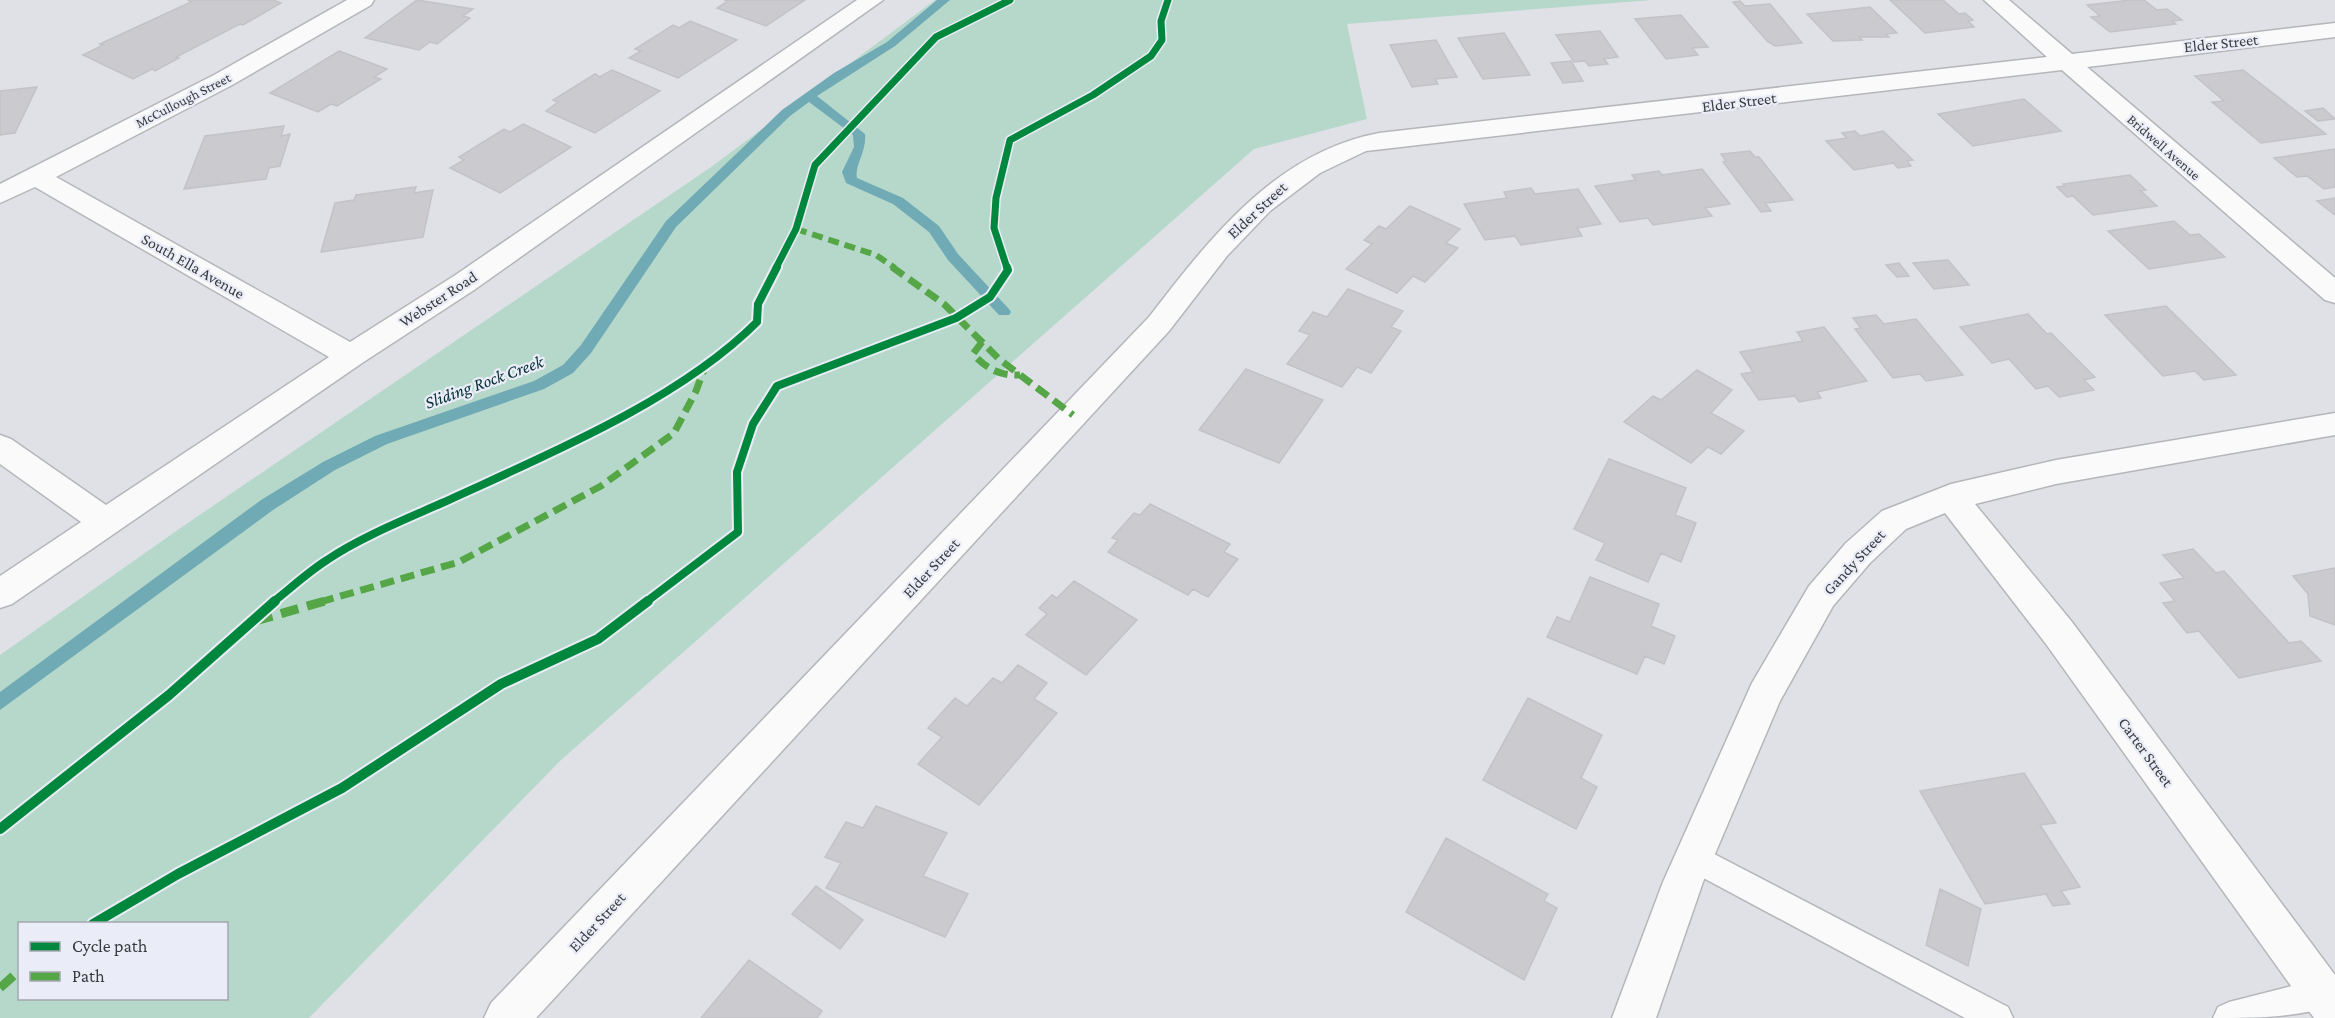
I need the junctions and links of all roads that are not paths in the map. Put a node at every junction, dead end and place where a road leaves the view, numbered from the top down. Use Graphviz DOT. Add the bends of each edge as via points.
graph roads {
  1 [pos="363,0"];
  2 [pos="872,0"];
  3 [pos="1995,0"];
  4 [pos="2335,30"];
  5 [pos="2064,61"];
  6 [pos="35,176"];
  7 [pos="0,195"];
  8 [pos="2335,293"];
  9 [pos="351,356"];
  10 [pos="2335,424"];
  11 [pos="0,447"];
  12 [pos="1951,497"];
  13 [pos="105,522"];
  14 [pos="0,594"];
  15 [pos="1694,857"];
  16 [pos="2329,1003"];
  17 [pos="506,1018"];
  18 [pos="1634,1018"];
  19 [pos="1997,1018"];
  20 [pos="2229,1018"];
  1 -- 6 [label="street, McCullough Street" via="223,80"];
  2 -- 9 [label="street, Webster Road" via="464,283"];
  3 -- 5 [label="street, Bridwell Avenue"];
  4 -- 5 [label="street, Elder Street"];
  5 -- 8 [label="street, Bridwell Avenue"];
  5 -- 17 [label="street, Elder Street" via="1795,96 1370,142 1341,151 1292,177 1216,248 1159,324"];
  6 -- 7 [label="street, McCullough Street"];
  6 -- 9 [label="street, South Ella Avenue"];
  9 -- 13 [label="street, Webster Road"];
  10 -- 12 [label="street, Gandy Street" via="2056,472"];
  11 -- 13 [label="street"];
  12 -- 15 [label="street, Gandy Street" via="1894,520 1858,553 1821,596 1765,694"];
  12 -- 16 [label="street, Carter Street" via="2059,633"];
  13 -- 14 [label="street, Webster Road"];
  15 -- 18 [label="street, Gandy Street"];
  15 -- 19 [label="lane"];
  16 -- 20 [label="lane"];
}
